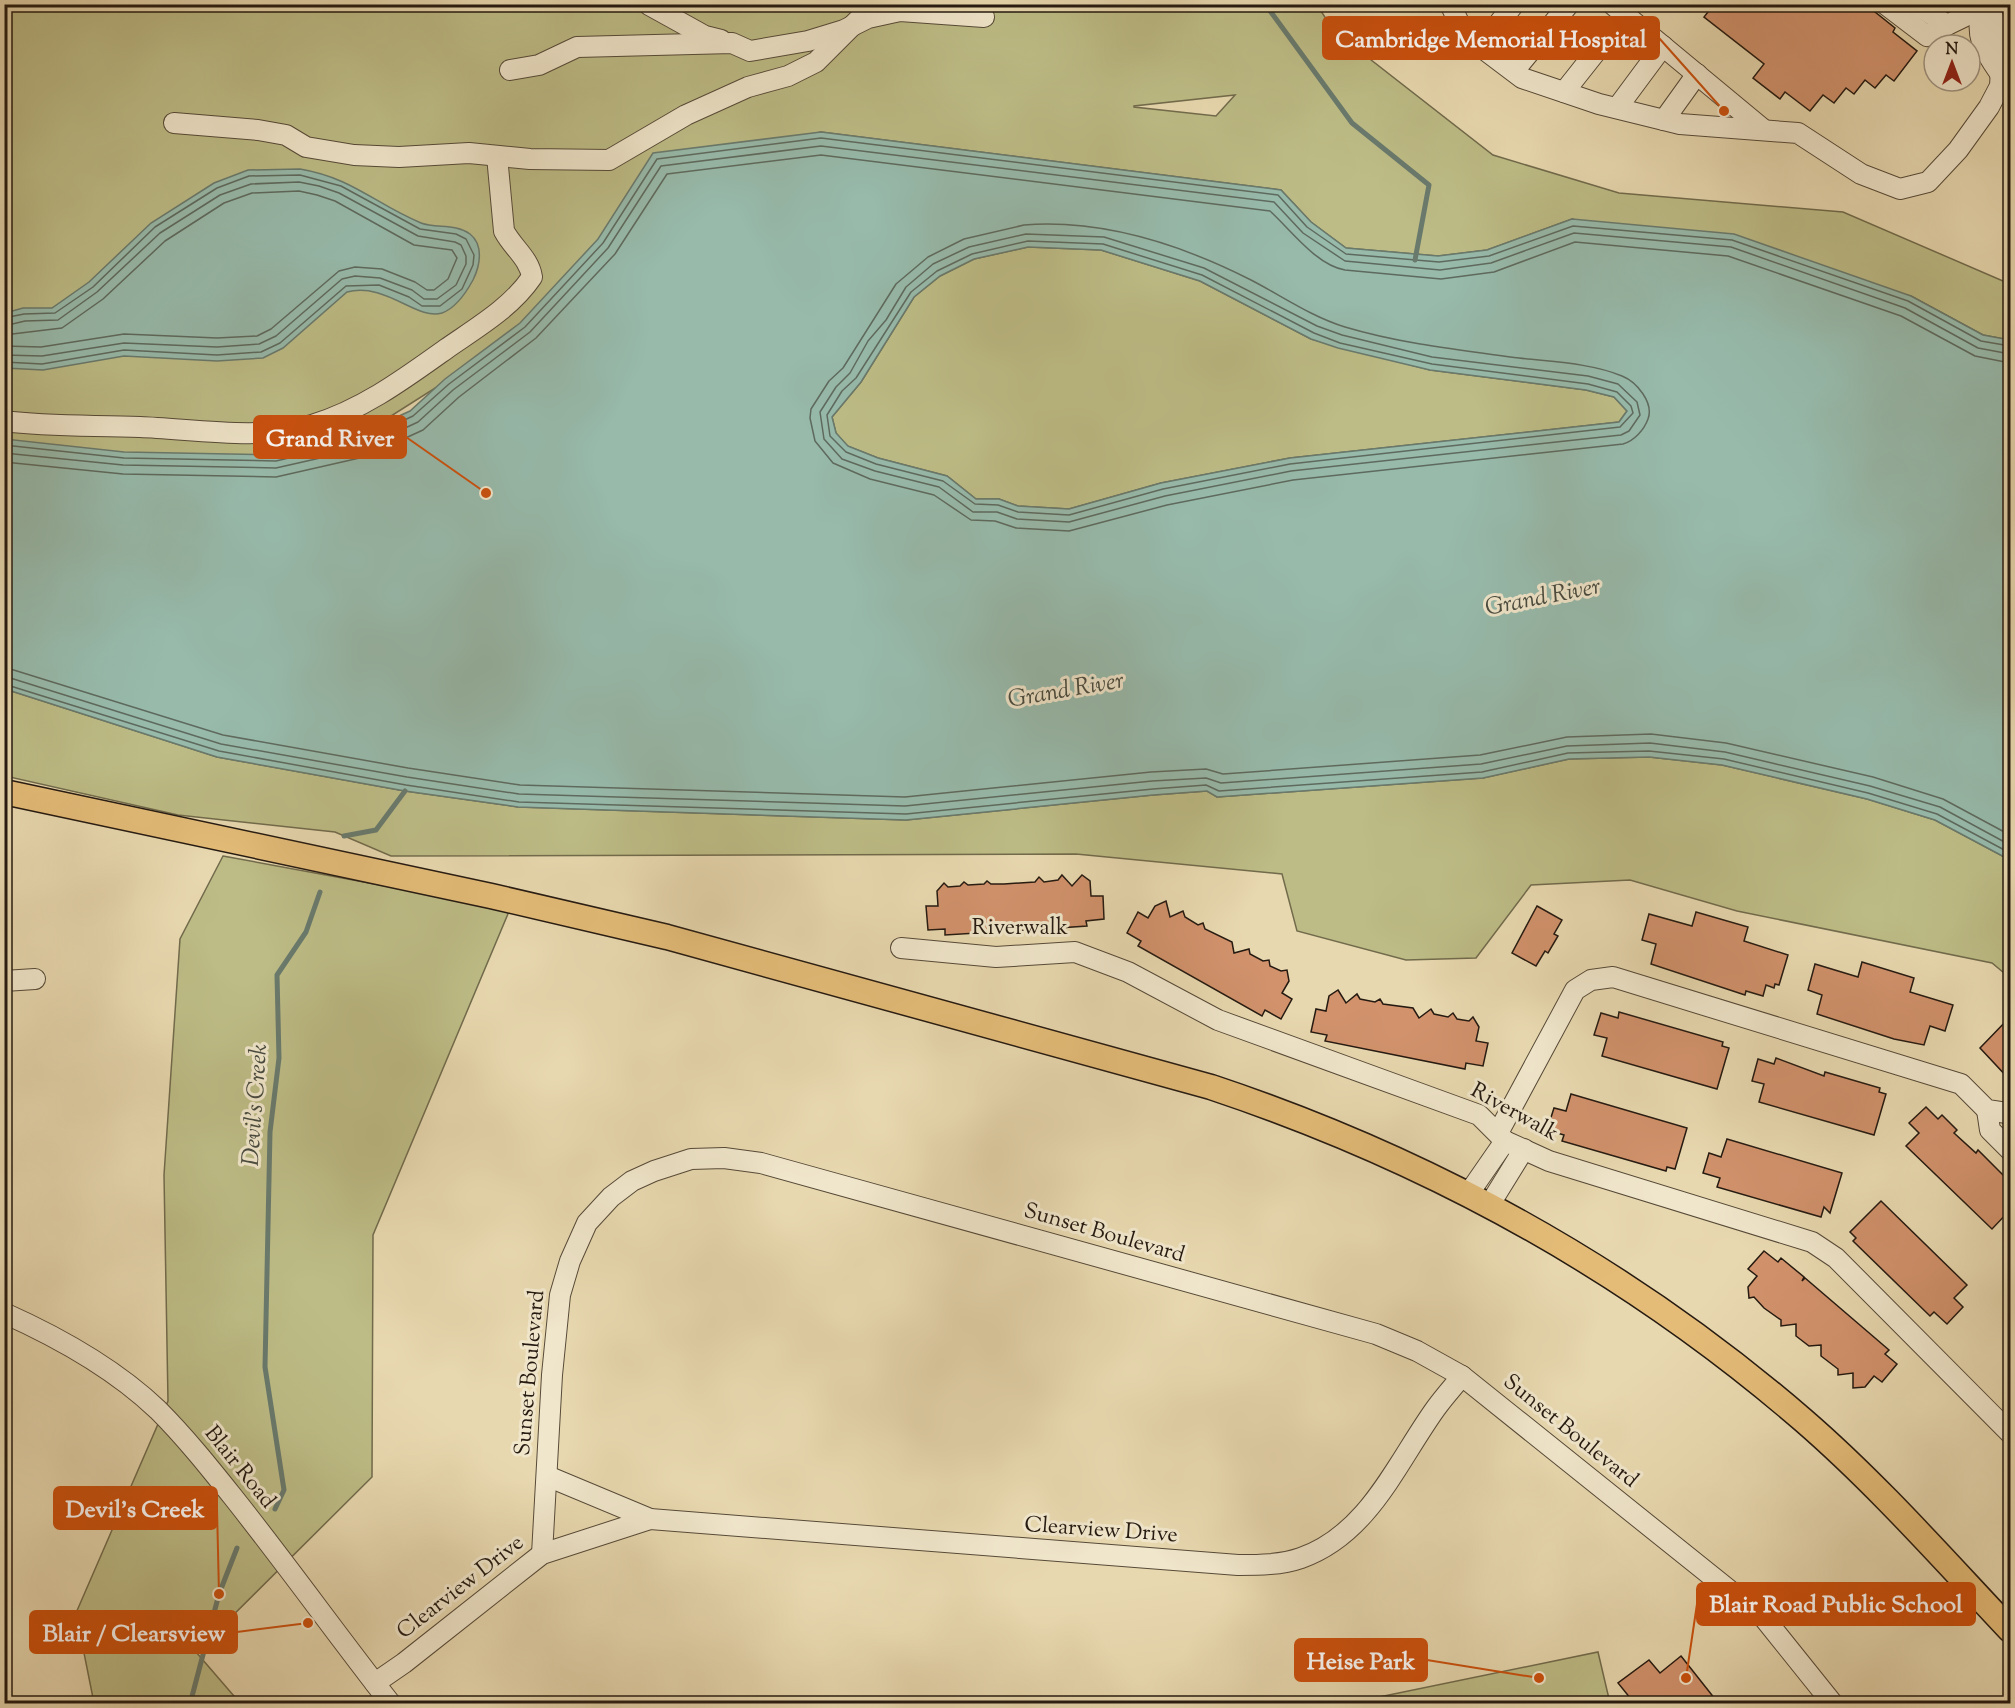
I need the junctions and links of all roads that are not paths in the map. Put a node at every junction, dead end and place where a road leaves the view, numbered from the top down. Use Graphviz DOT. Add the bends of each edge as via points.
graph roads {
  1 [pos="867,4"];
  2 [pos="1450,4"];
  3 [pos="1514,4"];
  4 [pos="1569,4"];
  5 [pos="1885,4"];
  6 [pos="1916,4"];
  7 [pos="649,5"];
  8 [pos="1981,6"];
  9 [pos="1619,10"];
  10 [pos="984,17"];
  11 [pos="1947,25"];
  12 [pos="851,27"];
  13 [pos="732,43"];
  14 [pos="1480,46"];
  15 [pos="1663,46"];
  16 [pos="510,70"];
  17 [pos="1514,71"];
  18 [pos="1697,74"];
  19 [pos="1564,92"];
  20 [pos="1617,108"];
  21 [pos="1664,120"];
  22 [pos="174,123"];
  23 [pos="1764,130"];
  24 [pos="497,156"];
  25 [pos="4,421"];
  26 [pos="4,792"];
  27 [pos="901,948"];
  28 [pos="35,979"];
  29 [pos="4,981"];
  30 [pos="1987,1110"];
  31 [pos="2010,1116"];
  32 [pos="1502,1137"];
  33 [pos="1524,1149"];
  34 [pos="2010,1150"];
  35 [pos="1479,1198"];
  36 [pos="4,1313"];
  37 [pos="1462,1376"];
  38 [pos="2010,1433"];
  39 [pos="547,1476"];
  40 [pos="650,1519"];
  41 [pos="542,1554"];
  42 [pos="2010,1630"];
  43 [pos="375,1683"];
  44 [pos="391,1704"];
  45 [pos="1833,1704"];
  1 -- 12 [label="street"];
  2 -- 14 [label="street" via="1465,35"];
  3 -- 14 [label="street"];
  4 -- 17 [label="street"];
  5 -- 11 [label="street" via="1927,36"];
  6 -- 11 [label="street"];
  7 -- 13 [label="street" via="705,36"];
  8 -- 11 [label="street"];
  8 -- 23 [label="street" via="1978,28 1984,50 1999,72 2000,86 1958,150 1928,182 1900,189 1861,174 1798,133"];
  9 -- 15 [label="street"];
  9 -- 19 [label="street"];
  10 -- 12 [label="street" via="900,11 868,18"];
  12 -- 13 [label="street" via="750,51"];
  12 -- 24 [label="street" via="816,62 686,115 609,160"];
  13 -- 16 [label="street" via="577,47 539,65"];
  14 -- 17 [label="street"];
  15 -- 18 [label="street"];
  15 -- 20 [label="street"];
  17 -- 19 [label="street" via="1522,78"];
  18 -- 21 [label="street"];
  18 -- 23 [label="street"];
  19 -- 20 [label="street"];
  20 -- 21 [label="street"];
  21 -- 23 [label="street"];
  22 -- 24 [label="street" via="267,131 286,135 306,147 354,155"];
  24 -- 25 [label="street" via="504,231 530,264 532,277 523,291 498,313 360,407 311,426 258,432 49,426"];
  26 -- 35 [label="main road" via="667,937 1211,1087 1377,1149"];
  27 -- 32 [label="street, Riverwalk" via="996,957 1075,952 1128,972 1218,1020 1479,1115"];
  28 -- 29 [label="street"];
  30 -- 31 [label="street"];
  30 -- 32 [label="street" via="1961,1084 1613,977 1591,980 1575,990"];
  30 -- 34 [label="street" via="1990,1130"];
  32 -- 33 [label="street, Riverwalk"];
  32 -- 35 [label="street"];
  33 -- 35 [label="street"];
  33 -- 38 [label="street, Riverwalk" via="1549,1161 1812,1242 1836,1258"];
  35 -- 42 [label="main road" via="1627,1285 1715,1348 1866,1478"];
  36 -- 43 [label="street, Blair Road" via="88,1357 158,1410 241,1507"];
  37 -- 39 [label="street, Sunset Boulevard" via="1376,1334 761,1163 691,1159 632,1181 587,1223 560,1295"];
  37 -- 40 [label="street, Clearview Drive" via="1436,1407 1389,1483 1349,1530 1301,1558 1270,1564 1238,1565"];
  37 -- 45 [label="street, Sunset Boulevard" via="1764,1618"];
  39 -- 40 [label="street, Clearview Drive"];
  39 -- 41 [label="street, Sunset Boulevard"];
  40 -- 41 [label="street, Clearview Drive"];
  41 -- 43 [label="street, Clearview Drive"];
  43 -- 44 [label="street, Blair Road"];
}
